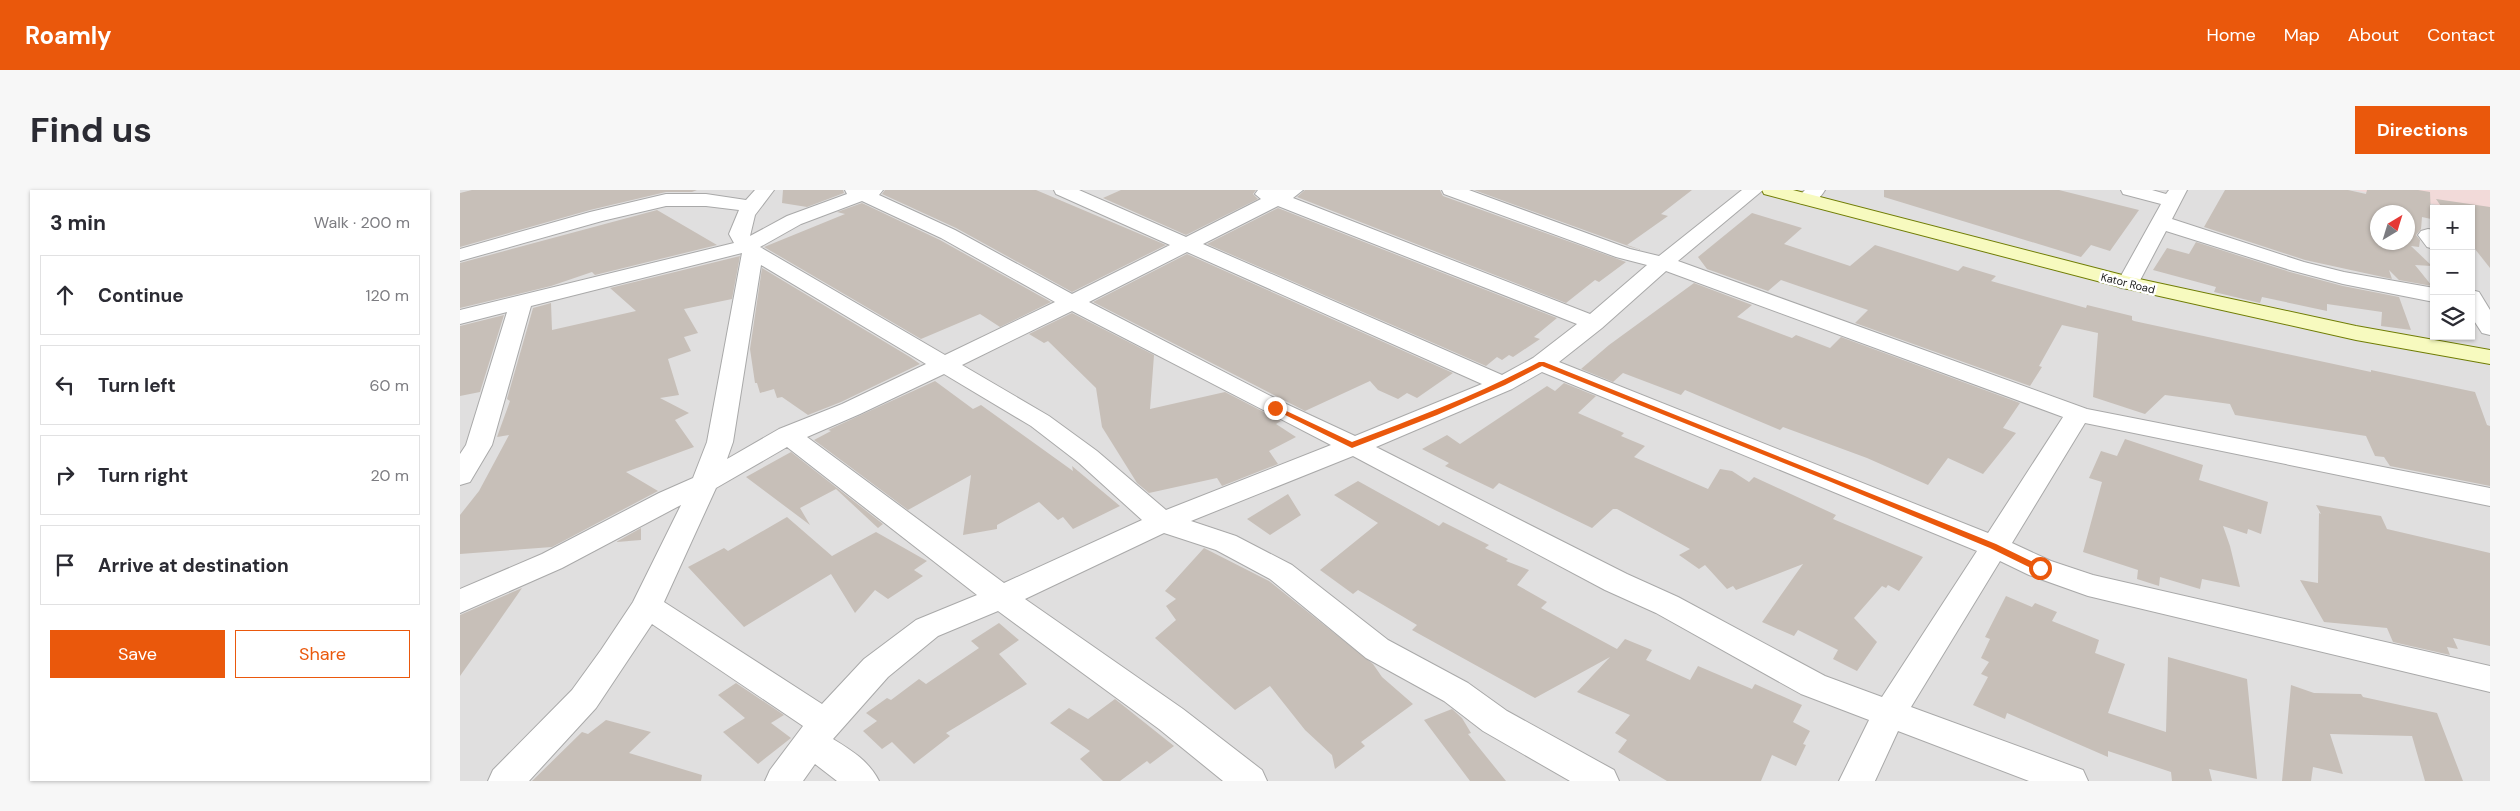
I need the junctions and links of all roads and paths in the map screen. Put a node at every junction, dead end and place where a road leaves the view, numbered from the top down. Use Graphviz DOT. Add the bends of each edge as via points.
graph roads {
  1 [pos="765,190"];
  2 [pos="1064,190"];
  3 [pos="1450,190"];
  4 [pos="1754,190"];
  5 [pos="1771,190"];
  6 [pos="2130,190"];
  7 [pos="864,191"];
  8 [pos="1275,193"];
  9 [pos="1811,195"];
  10 [pos="2175,196"];
  11 [pos="751,206"];
  12 [pos="2160,222"];
  13 [pos="1186,244"];
  14 [pos="749,248"];
  15 [pos="460,255"];
  16 [pos="1663,263"];
  17 [pos="2128,283"];
  18 [pos="2430,294"];
  19 [pos="521,302"];
  20 [pos="1073,303"];
  21 [pos="2475,305"];
  22 [pos="460,317"];
  23 [pos="1594,323"];
  24 [pos="2490,328"];
  25 [pos="2490,357"];
  26 [pos="1541,363"];
  27 [pos="946,364"];
  28 [pos="1503,384"];
  29 [pos="2078,414"];
  30 [pos="788,435"];
  31 [pos="1352,445"];
  32 [pos="460,476"];
  33 [pos="705,483"];
  34 [pos="2490,497"];
  35 [pos="1162,522"];
  36 [pos="1993,546"];
  37 [pos="1001,597"];
  38 [pos="460,602"];
  39 [pos="647,606"];
  40 [pos="2490,679"];
  41 [pos="1888,715"];
  42 [pos="817,733"];
  43 [pos="506,781"];
  44 [pos="783,781"];
  45 [pos="861,781"];
  46 [pos="1249,781"];
  47 [pos="1601,781"];
  48 [pos="1857,781"];
  49 [pos="2070,781"];
  1 -- 11 [label="street"];
  2 -- 13 [label="street"];
  3 -- 16 [label="street" via="1622,253"];
  4 -- 16 [label="street"];
  5 -- 9 [label="main road, Kator Road"];
  6 -- 10 [label="street"];
  7 -- 14 [label="street" via="794,220"];
  7 -- 20 [label="street"];
  8 -- 13 [label="street"];
  8 -- 23 [label="street"];
  9 -- 17 [label="main road, Kator Road"];
  10 -- 12 [label="street"];
  11 -- 14 [label="street" via="744,213 739,234"];
  11 -- 15 [label="street" via="706,200 666,200"];
  12 -- 17 [label="street"];
  12 -- 18 [label="street" via="2297,266"];
  13 -- 20 [label="street"];
  13 -- 28 [label="street"];
  14 -- 19 [label="street"];
  14 -- 27 [label="street"];
  14 -- 33 [label="street" via="720,442"];
  16 -- 23 [label="street"];
  16 -- 29 [label="street"];
  17 -- 25 [label="main road, Kator Road" via="2347,331"];
  19 -- 22 [label="street"];
  19 -- 32 [label="street" via="479,445"];
  20 -- 27 [label="street"];
  20 -- 31 [label="street"];
  21 -- 24 [label="street"];
  23 -- 26 [label="street"];
  26 -- 28 [label="street"];
  26 -- 36 [label="street"];
  27 -- 30 [label="street"];
  27 -- 35 [label="street" via="1040,421 1088,457"];
  28 -- 31 [label="street"];
  29 -- 34 [label="street"];
  29 -- 36 [label="street"];
  30 -- 33 [label="street"];
  30 -- 37 [label="street"];
  31 -- 35 [label="street"];
  31 -- 41 [label="street" via="1452,499 1666,605 1813,685"];
  33 -- 38 [label="street" via="552,561"];
  33 -- 39 [label="street"];
  35 -- 37 [label="street"];
  35 -- 47 [label="street" via="1226,543 1281,572 1377,649 1456,692 1494,721"];
  36 -- 40 [label="street" via="2040,568 2088,585"];
  36 -- 41 [label="street"];
  37 -- 42 [label="street" via="927,628 876,668"];
  37 -- 46 [label="street" via="1171,719"];
  39 -- 42 [label="street"];
  39 -- 43 [label="street" via="584,699"];
  41 -- 48 [label="street"];
  41 -- 49 [label="street"];
  42 -- 44 [label="street"];
  42 -- 45 [label="street"];
}
